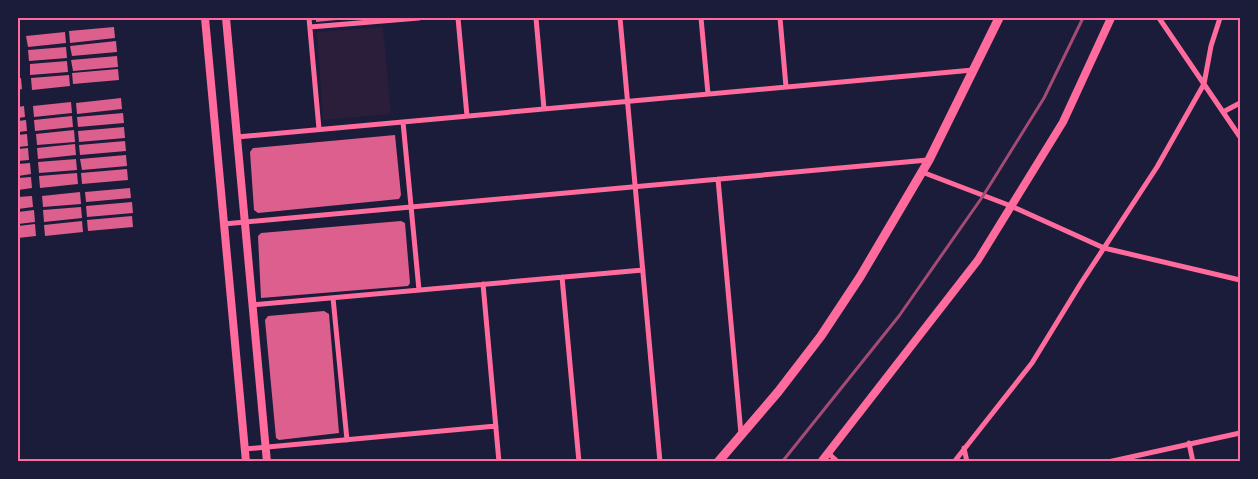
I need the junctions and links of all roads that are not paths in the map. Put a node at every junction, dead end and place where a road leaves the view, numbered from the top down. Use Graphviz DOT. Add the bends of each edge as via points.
graph roads {
  1 [pos="205,18"];
  2 [pos="226,18"];
  3 [pos="309,18"];
  4 [pos="419,18"];
  5 [pos="458,18"];
  6 [pos="536,18"];
  7 [pos="620,18"];
  8 [pos="701,18"];
  9 [pos="780,18"];
  10 [pos="999,18"];
  11 [pos="1111,18"];
  12 [pos="1159,18"];
  13 [pos="1220,18"];
  14 [pos="310,27"];
  15 [pos="975,70"];
  16 [pos="1204,84"];
  17 [pos="786,87"];
  18 [pos="708,94"];
  19 [pos="628,101"];
  20 [pos="1240,103"];
  21 [pos="544,109"];
  22 [pos="1223,112"];
  23 [pos="467,116"];
  24 [pos="403,122"];
  25 [pos="319,129"];
  26 [pos="237,137"];
  27 [pos="1240,137"];
  28 [pos="929,160"];
  29 [pos="921,172"];
  30 [pos="718,179"];
  31 [pos="635,186"];
  32 [pos="1011,206"];
  33 [pos="411,207"];
  34 [pos="245,222"];
  35 [pos="224,224"];
  36 [pos="1104,248"];
  37 [pos="643,270"];
  38 [pos="562,277"];
  39 [pos="1240,280"];
  40 [pos="483,284"];
  41 [pos="419,290"];
  42 [pos="334,298"];
  43 [pos="252,305"];
  44 [pos="496,426"];
  45 [pos="1240,433"];
  46 [pos="741,434"];
  47 [pos="347,440"];
  48 [pos="1189,443"];
  49 [pos="266,447"];
  50 [pos="964,448"];
  51 [pos="245,449"];
  52 [pos="828,453"];
  53 [pos="246,462"];
  54 [pos="267,462"];
  55 [pos="499,462"];
  56 [pos="579,462"];
  57 [pos="660,462"];
  58 [pos="718,462"];
  59 [pos="820,462"];
  60 [pos="838,462"];
  61 [pos="954,462"];
  62 [pos="968,462"];
  63 [pos="1108,462"];
  64 [pos="1193,462"];
  1 -- 35 [label="street"];
  2 -- 26 [label="street"];
  3 -- 14 [label="street"];
  4 -- 14 [label="street"];
  5 -- 23 [label="street"];
  6 -- 21 [label="street"];
  7 -- 19 [label="street"];
  8 -- 18 [label="street"];
  9 -- 17 [label="street"];
  10 -- 15 [label="main road"];
  11 -- 32 [label="street" via="1063,122"];
  12 -- 16 [label="street"];
  13 -- 16 [label="street"];
  14 -- 25 [label="street"];
  15 -- 17 [label="street"];
  15 -- 28 [label="main road"];
  16 -- 22 [label="street"];
  16 -- 36 [label="street" via="1157,167"];
  17 -- 18 [label="street"];
  18 -- 19 [label="street"];
  19 -- 21 [label="street"];
  19 -- 31 [label="street"];
  20 -- 22 [label="street"];
  21 -- 23 [label="street"];
  22 -- 27 [label="street"];
  23 -- 24 [label="street"];
  24 -- 25 [label="street"];
  24 -- 33 [label="street"];
  25 -- 26 [label="street"];
  26 -- 34 [label="street"];
  28 -- 29 [label="main road"];
  28 -- 30 [label="street"];
  29 -- 32 [label="street"];
  29 -- 46 [label="main road" via="860,277 821,336"];
  30 -- 31 [label="street"];
  30 -- 46 [label="street"];
  31 -- 33 [label="street"];
  31 -- 37 [label="street"];
  32 -- 36 [label="street"];
  32 -- 52 [label="street" via="978,260"];
  33 -- 34 [label="street"];
  33 -- 41 [label="street"];
  34 -- 35 [label="street"];
  34 -- 43 [label="street"];
  35 -- 51 [label="street"];
  36 -- 39 [label="street"];
  36 -- 50 [label="street" via="1032,364"];
  37 -- 38 [label="street"];
  37 -- 57 [label="street"];
  38 -- 40 [label="street"];
  38 -- 56 [label="street"];
  40 -- 41 [label="street"];
  40 -- 44 [label="street"];
  41 -- 42 [label="street"];
  42 -- 43 [label="street"];
  42 -- 47 [label="street"];
  43 -- 49 [label="street"];
  44 -- 47 [label="street"];
  44 -- 55 [label="street"];
  45 -- 48 [label="street"];
  46 -- 58 [label="main road"];
  47 -- 49 [label="street"];
  48 -- 63 [label="street"];
  48 -- 64 [label="street"];
  49 -- 51 [label="street"];
  49 -- 54 [label="street"];
  50 -- 61 [label="street"];
  50 -- 62 [label="street"];
  51 -- 53 [label="street"];
  52 -- 59 [label="street"];
  52 -- 60 [label="street"];
}
